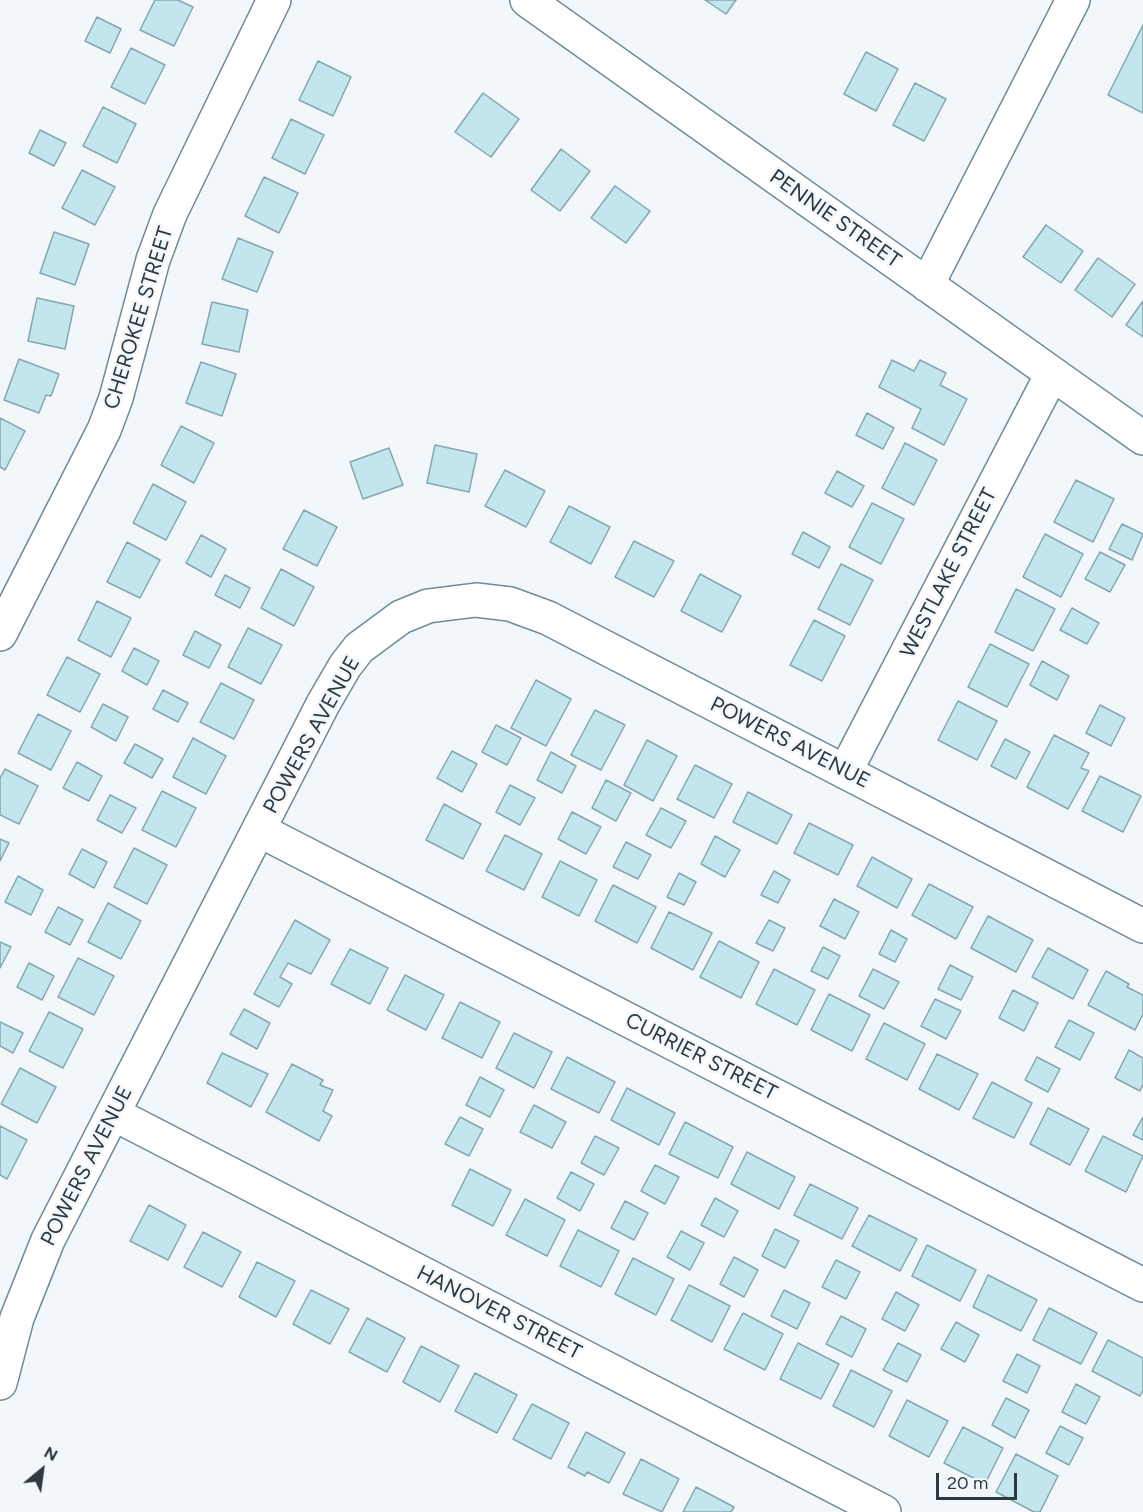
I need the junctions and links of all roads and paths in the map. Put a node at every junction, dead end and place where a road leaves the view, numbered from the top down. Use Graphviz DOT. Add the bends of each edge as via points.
graph roads {
  1 [pos="274,0"];
  2 [pos="527,0"];
  3 [pos="1073,0"];
  4 [pos="927,285"];
  5 [pos="1052,374"];
  6 [pos="1143,438"];
  7 [pos="0,634"];
  8 [pos="845,772"];
  9 [pos="259,830"];
  10 [pos="1143,926"];
  11 [pos="114,1114"];
  12 [pos="1143,1285"];
  13 [pos="9,1315"];
  14 [pos="0,1383"];
  15 [pos="884,1512"];
  1 -- 7 [label="street, CHEROKEE STREET" via="170,214 104,430"];
  2 -- 4 [label="street, PENNIE STREET"];
  3 -- 4 [label="street"];
  4 -- 5 [label="street, PENNIE STREET"];
  5 -- 6 [label="street, PENNIE STREET"];
  5 -- 8 [label="street, WESTLAKE STREET"];
  8 -- 9 [label="street, POWERS AVENUE" via="548,618 510,604 450,601 401,617 359,648 323,704"];
  8 -- 10 [label="street, POWERS AVENUE"];
  9 -- 11 [label="street, POWERS AVENUE"];
  9 -- 12 [label="street, CURRIER STREET"];
  11 -- 13 [label="street, POWERS AVENUE"];
  11 -- 15 [label="street, HANOVER STREET"];
  13 -- 14 [label="street, POWERS AVENUE"];
}
